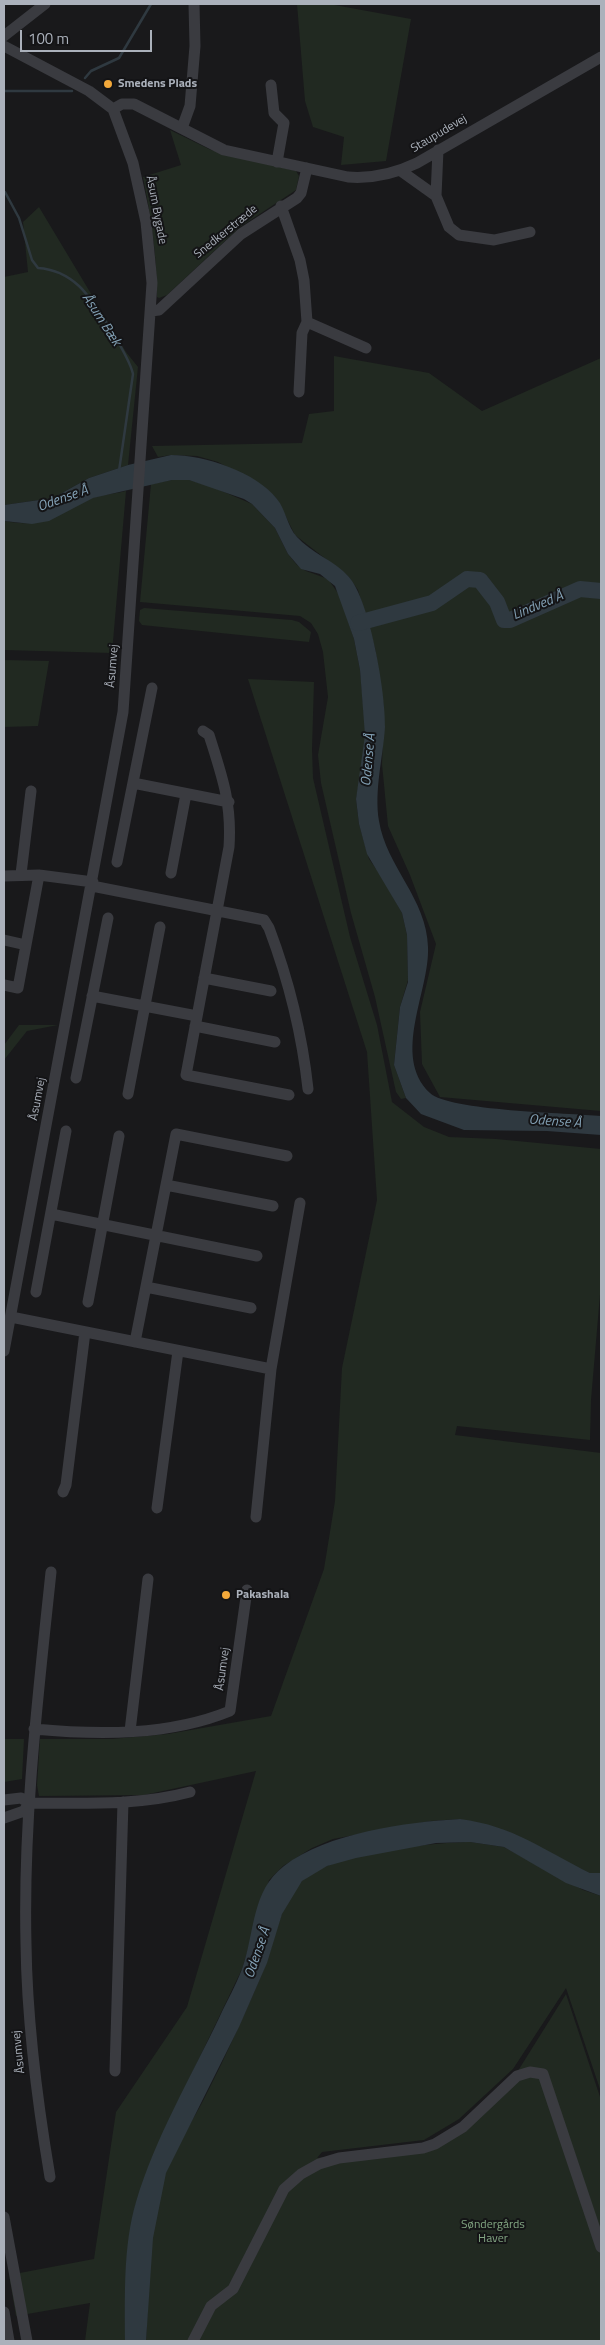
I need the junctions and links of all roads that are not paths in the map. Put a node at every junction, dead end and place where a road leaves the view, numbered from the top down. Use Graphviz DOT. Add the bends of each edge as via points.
graph roads {
  1 [pos="44,4"];
  2 [pos="194,4"];
  3 [pos="4,36"];
  4 [pos="4,46"];
  5 [pos="601,57"];
  6 [pos="271,85"];
  7 [pos="113,108"];
  8 [pos="182,128"];
  9 [pos="438,150"];
  10 [pos="277,162"];
  11 [pos="307,168"];
  12 [pos="401,171"];
  13 [pos="436,196"];
  14 [pos="281,206"];
  15 [pos="530,232"];
  16 [pos="151,311"];
  17 [pos="307,322"];
  18 [pos="366,348"];
  19 [pos="299,392"];
  20 [pos="142,446"];
  21 [pos="152,688"];
  22 [pos="203,731"];
  23 [pos="133,783"];
  24 [pos="31,792"];
  25 [pos="186,794"];
  26 [pos="229,802"];
  27 [pos="117,862"];
  28 [pos="171,873"];
  29 [pos="21,874"];
  30 [pos="39,875"];
  31 [pos="4,876"];
  32 [pos="93,884"];
  33 [pos="217,910"];
  34 [pos="108,918"];
  35 [pos="160,927"];
  36 [pos="4,940"];
  37 [pos="26,945"];
  38 [pos="204,978"];
  39 [pos="4,985"];
  40 [pos="271,991"];
  41 [pos="92,996"];
  42 [pos="145,1006"];
  43 [pos="196,1021"];
  44 [pos="275,1042"];
  45 [pos="76,1078"];
  46 [pos="308,1089"];
  47 [pos="128,1094"];
  48 [pos="288,1095"];
  49 [pos="66,1130"];
  50 [pos="119,1136"];
  51 [pos="287,1156"];
  52 [pos="166,1185"];
  53 [pos="300,1203"];
  54 [pos="273,1206"];
  55 [pos="51,1214"];
  56 [pos="103,1224"];
  57 [pos="156,1235"];
  58 [pos="257,1256"];
  59 [pos="146,1287"];
  60 [pos="36,1292"];
  61 [pos="88,1302"];
  62 [pos="252,1308"];
  63 [pos="11,1317"];
  64 [pos="85,1332"];
  65 [pos="135,1342"];
  66 [pos="178,1350"];
  67 [pos="4,1351"];
  68 [pos="270,1369"];
  69 [pos="63,1492"];
  70 [pos="157,1508"];
  71 [pos="256,1517"];
  72 [pos="51,1572"];
  73 [pos="148,1579"];
  74 [pos="248,1590"];
  75 [pos="34,1729"];
  76 [pos="130,1731"];
  77 [pos="190,1792"];
  78 [pos="4,1800"];
  79 [pos="123,1802"];
  80 [pos="29,1803"];
  81 [pos="4,1818"];
  82 [pos="115,2071"];
  83 [pos="50,2177"];
  84 [pos="4,2217"];
  85 [pos="601,2247"];
  86 [pos="4,2312"];
  87 [pos="9,2341"];
  88 [pos="26,2341"];
  89 [pos="193,2341"];
  1 -- 3 [label="street"];
  2 -- 8 [label="street" via="195,46 190,106"];
  4 -- 7 [label="street" via="89,90"];
  5 -- 9 [label="street, Staupudevej"];
  6 -- 10 [label="street" via="274,113 284,123"];
  7 -- 8 [label="street, Staupudevej" via="134,104"];
  7 -- 16 [label="street, Åsum Bygade" via="133,163 146,222 152,274"];
  8 -- 10 [label="street, Staupudevej" via="224,150"];
  9 -- 12 [label="street, Staupudevej"];
  9 -- 13 [label="street"];
  10 -- 11 [label="street, Staupudevej"];
  11 -- 12 [label="street, Staupudevej" via="367,178"];
  11 -- 14 [label="street, Snedkerstræde" via="301,193"];
  12 -- 13 [label="street"];
  13 -- 15 [label="street" via="449,227 459,235 494,240"];
  14 -- 16 [label="street, Snedkerstræde" via="241,234 159,310"];
  14 -- 17 [label="street" via="300,260"];
  16 -- 20 [label="street, Åsum Bygade"];
  17 -- 18 [label="street"];
  17 -- 19 [label="street" via="302,333"];
  20 -- 32 [label="street, Åsumvej" via="123,712"];
  21 -- 23 [label="street"];
  22 -- 26 [label="street" via="209,735"];
  23 -- 25 [label="street"];
  23 -- 27 [label="street"];
  24 -- 29 [label="street"];
  25 -- 26 [label="street"];
  25 -- 28 [label="street"];
  26 -- 33 [label="street" via="229,847"];
  29 -- 30 [label="street"];
  29 -- 31 [label="street"];
  30 -- 32 [label="street"];
  30 -- 37 [label="street"];
  32 -- 33 [label="street"];
  32 -- 63 [label="street, Åsumvej"];
  33 -- 38 [label="street"];
  33 -- 46 [label="street" via="266,922 290,990 304,1053"];
  34 -- 41 [label="street"];
  35 -- 42 [label="street"];
  36 -- 37 [label="street"];
  37 -- 39 [label="street" via="18,988"];
  38 -- 40 [label="street"];
  38 -- 43 [label="street"];
  41 -- 42 [label="street"];
  41 -- 45 [label="street"];
  42 -- 43 [label="street"];
  42 -- 47 [label="street"];
  43 -- 44 [label="street"];
  43 -- 48 [label="street" via="186,1075"];
  49 -- 55 [label="street"];
  50 -- 56 [label="street"];
  51 -- 52 [label="street" via="176,1134"];
  52 -- 54 [label="street"];
  52 -- 57 [label="street"];
  53 -- 68 [label="street"];
  55 -- 56 [label="street"];
  55 -- 60 [label="street"];
  56 -- 57 [label="street"];
  56 -- 61 [label="street"];
  57 -- 58 [label="street"];
  57 -- 59 [label="street"];
  59 -- 62 [label="street"];
  59 -- 65 [label="street"];
  63 -- 64 [label="street"];
  63 -- 67 [label="street, Åsumvej"];
  64 -- 65 [label="street"];
  64 -- 69 [label="street"];
  65 -- 66 [label="street"];
  66 -- 68 [label="street"];
  66 -- 70 [label="street"];
  68 -- 71 [label="street"];
  72 -- 75 [label="street, Åsumvej"];
  73 -- 76 [label="street"];
  74 -- 76 [label="street, Åsumvej" via="230,1711 180,1725"];
  75 -- 76 [label="street, Åsumvej" via="87,1733"];
  75 -- 80 [label="street, Åsumvej"];
  77 -- 79 [label="street" via="169,1798"];
  78 -- 80 [label="street" via="21,1798"];
  79 -- 80 [label="street"];
  79 -- 82 [label="street"];
  80 -- 81 [label="street" via="24,1811"];
  80 -- 83 [label="street, Åsumvej" via="26,1944 29,2013"];
  84 -- 88 [label="street"];
  85 -- 89 [label="street" via="543,2074 530,2072 517,2076 463,2127 435,2144 339,2158 301,2174 284,2189 233,2289 211,2306"];
  86 -- 87 [label="street"];
}
